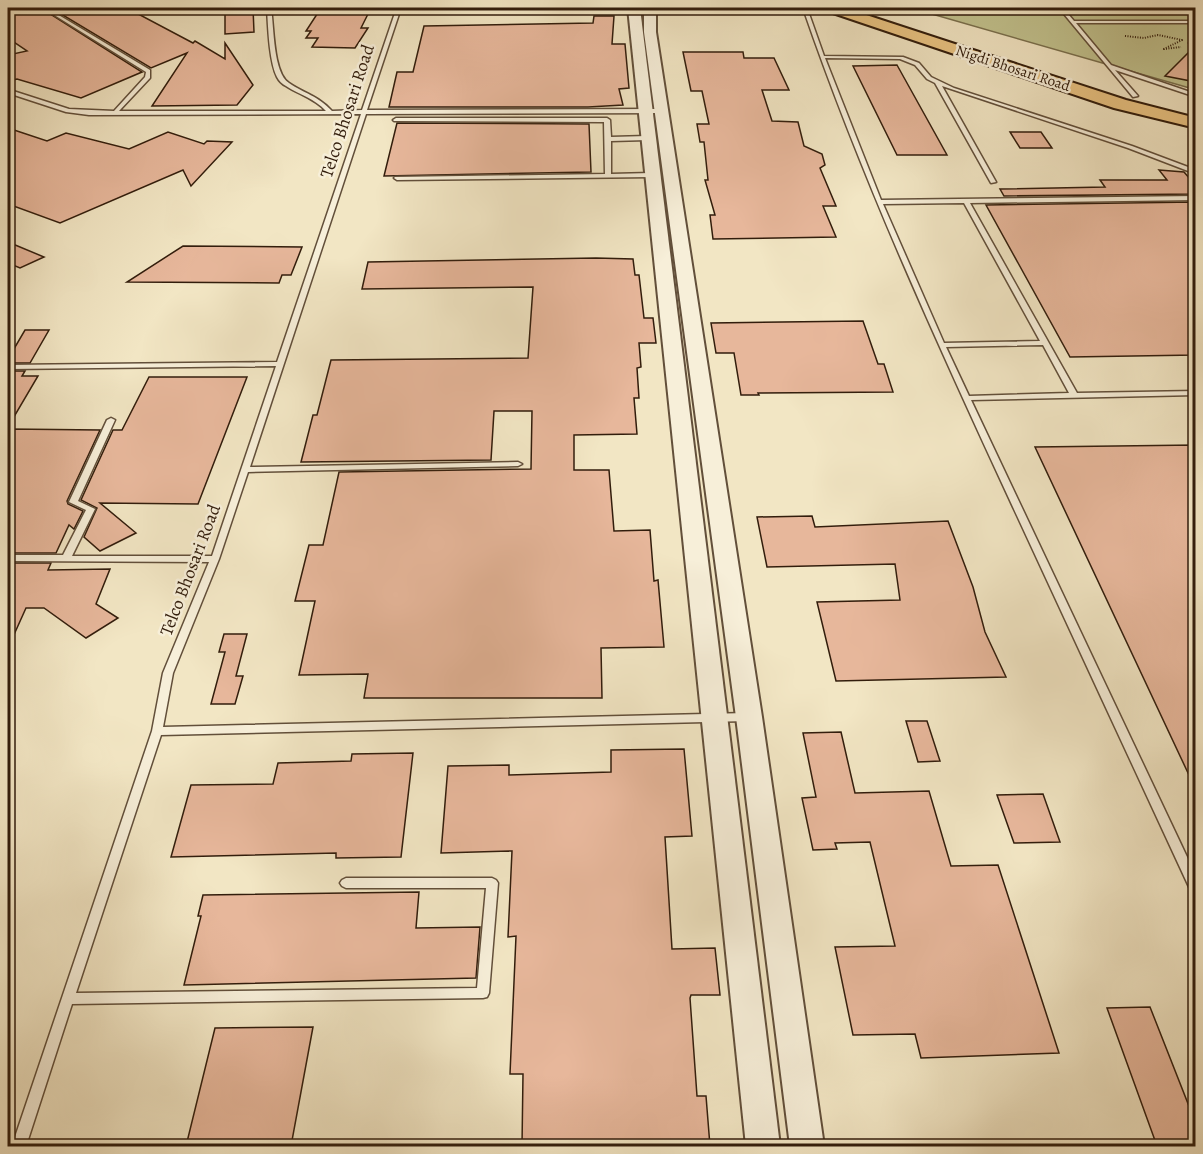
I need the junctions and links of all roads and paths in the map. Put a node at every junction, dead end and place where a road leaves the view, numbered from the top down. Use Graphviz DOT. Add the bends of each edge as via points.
graph roads {
  1 [pos="45,8"];
  2 [pos="209,8"];
  3 [pos="269,8"];
  4 [pos="633,8"];
  5 [pos="650,8"];
  6 [pos="806,8"];
  7 [pos="832,8"];
  8 [pos="863,8"];
  9 [pos="1060,8"];
  10 [pos="399,9"];
  11 [pos="574,10"];
  12 [pos="220,12"];
  13 [pos="1073,22"];
  14 [pos="1194,23"];
  15 [pos="1125,36"];
  16 [pos="1196,38"];
  17 [pos="1193,47"];
  18 [pos="822,57"];
  19 [pos="1108,65"];
  20 [pos="938,83"];
  21 [pos="8,90"];
  22 [pos="1135,96"];
  23 [pos="1196,96"];
  24 [pos="653,111"];
  25 [pos="1196,111"];
  26 [pos="330,112"];
  27 [pos="364,112"];
  28 [pos="115,113"];
  29 [pos="396,120"];
  30 [pos="1196,123"];
  31 [pos="647,138"];
  32 [pos="608,139"];
  33 [pos="1196,172"];
  34 [pos="608,175"];
  35 [pos="651,175"];
  36 [pos="397,178"];
  37 [pos="993,182"];
  38 [pos="1196,198"];
  39 [pos="966,201"];
  40 [pos="881,202"];
  41 [pos="1045,343"];
  42 [pos="942,345"];
  43 [pos="280,364"];
  44 [pos="8,367"];
  45 [pos="1196,393"];
  46 [pos="1074,395"];
  47 [pos="966,398"];
  48 [pos="111,420"];
  49 [pos="518,464"];
  50 [pos="245,470"];
  51 [pos="8,558"];
  52 [pos="66,558"];
  53 [pos="215,559"];
  54 [pos="749,717"];
  55 [pos="714,718"];
  56 [pos="157,731"];
  57 [pos="346,883"];
  58 [pos="1196,889"];
  59 [pos="68,999"];
  60 [pos="19,1146"];
  61 [pos="763,1146"];
  62 [pos="807,1146"];
  1 -- 28 [label="lane" via="148,71 148,77"];
  2 -- 12 [label="lane"];
  3 -- 26 [label="lane" via="279,78 312,95"];
  4 -- 24 [label="street"];
  5 -- 24 [label="street"];
  6 -- 18 [label="lane"];
  7 -- 30 [label="main road, Nigdi Bhosari Road" via="1097,96"];
  8 -- 22 [label="main road, Nigdi Bhosari Road"];
  9 -- 13 [label="lane"];
  10 -- 11 [label="lane"];
  10 -- 27 [label="lane, Telco Bhosari Road"];
  13 -- 14 [label="lane"];
  13 -- 19 [label="lane"];
  15 -- 17 [label="path" via="1163,35 1182,40 1164,49"];
  16 -- 17 [label="lane" via="1192,40"];
  18 -- 20 [label="lane" via="901,58 917,64"];
  18 -- 40 [label="lane"];
  19 -- 22 [label="lane"];
  19 -- 23 [label="lane"];
  20 -- 33 [label="lane"];
  20 -- 37 [label="lane"];
  21 -- 28 [label="lane" via="68,111"];
  22 -- 25 [label="main road, Nigdi Bhosari Road"];
  24 -- 27 [label="lane"];
  24 -- 31 [label="street"];
  24 -- 54 [label="street"];
  26 -- 27 [label="lane"];
  26 -- 28 [label="lane"];
  27 -- 43 [label="lane, Telco Bhosari Road"];
  29 -- 32 [label="lane" via="607,120"];
  31 -- 32 [label="lane"];
  31 -- 35 [label="street"];
  32 -- 34 [label="lane"];
  34 -- 35 [label="lane"];
  34 -- 36 [label="lane"];
  35 -- 55 [label="street"];
  38 -- 39 [label="lane"];
  39 -- 40 [label="lane"];
  39 -- 41 [label="lane"];
  40 -- 42 [label="lane"];
  41 -- 42 [label="lane"];
  41 -- 46 [label="lane"];
  42 -- 47 [label="lane"];
  43 -- 44 [label="lane"];
  43 -- 50 [label="lane, Telco Bhosari Road"];
  45 -- 46 [label="lane"];
  46 -- 47 [label="lane"];
  47 -- 58 [label="lane"];
  48 -- 52 [label="lane" via="73,502 91,509"];
  49 -- 50 [label="lane"];
  50 -- 53 [label="lane, Telco Bhosari Road"];
  51 -- 52 [label="lane"];
  52 -- 53 [label="lane"];
  53 -- 56 [label="lane, Telco Bhosari Road" via="168,673"];
  54 -- 55 [label="lane"];
  54 -- 62 [label="street"];
  55 -- 56 [label="lane"];
  55 -- 61 [label="street"];
  56 -- 59 [label="lane, Telco Bhosari Road"];
  57 -- 59 [label="lane" via="492,883 483,993"];
  59 -- 60 [label="lane, Telco Bhosari Road"];
}
